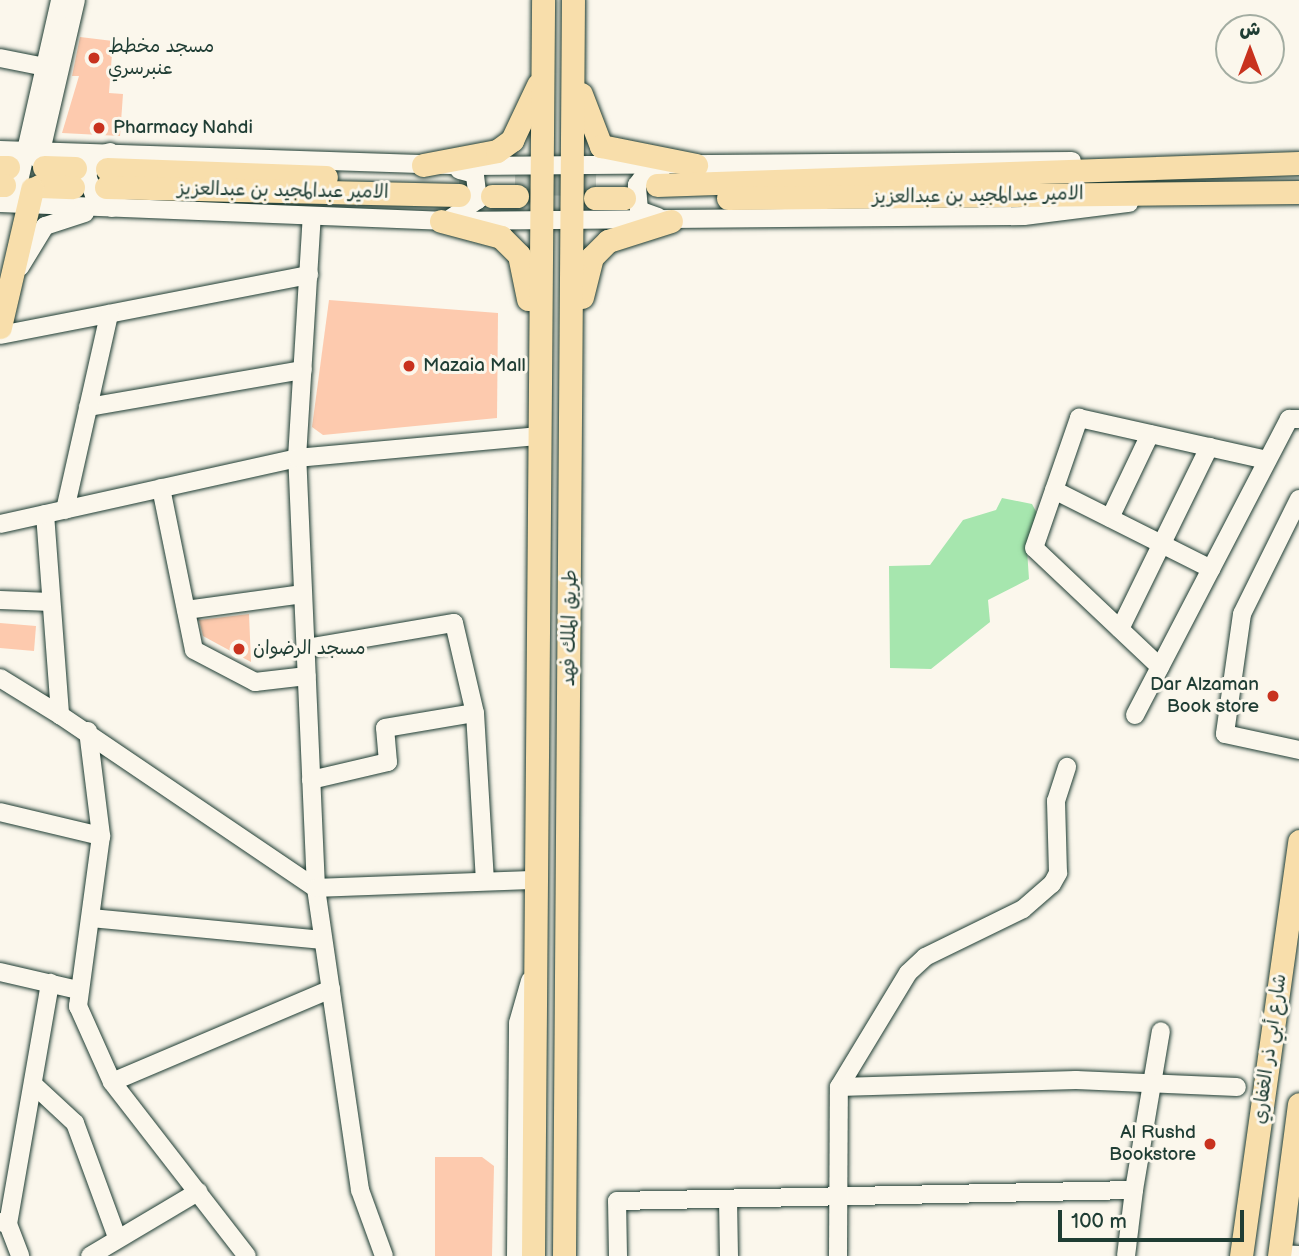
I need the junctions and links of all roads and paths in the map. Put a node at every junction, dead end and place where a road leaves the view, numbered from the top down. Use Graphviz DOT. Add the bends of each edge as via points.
graph roads {
  1 [pos="60,0"];
  2 [pos="76,0"];
  3 [pos="543,0"];
  4 [pos="573,0"];
  5 [pos="0,58"];
  6 [pos="45,67"];
  7 [pos="542,75"];
  8 [pos="575,76"];
  9 [pos="1299,163"];
  10 [pos="427,165"];
  11 [pos="686,165"];
  12 [pos="541,166"];
  13 [pos="573,166"];
  14 [pos="1194,169"];
  15 [pos="20,174"];
  16 [pos="74,177"];
  17 [pos="109,179"];
  18 [pos="459,188"];
  19 [pos="492,189"];
  20 [pos="516,190"];
  21 [pos="595,191"];
  22 [pos="624,191"];
  23 [pos="1201,193"];
  24 [pos="1297,193"];
  25 [pos="312,216"];
  26 [pos="541,220"];
  27 [pos="441,221"];
  28 [pos="572,221"];
  29 [pos="671,221"];
  30 [pos="0,265"];
  31 [pos="309,275"];
  32 [pos="9,289"];
  33 [pos="109,314"];
  34 [pos="0,327"];
  35 [pos="0,335"];
  36 [pos="303,370"];
  37 [pos="539,392"];
  38 [pos="572,395"];
  39 [pos="88,407"];
  40 [pos="1299,419"];
  41 [pos="1150,434"];
  42 [pos="539,436"];
  43 [pos="1209,447"];
  44 [pos="297,458"];
  45 [pos="1267,460"];
  46 [pos="160,488"];
  47 [pos="1054,490"];
  48 [pos="1299,499"];
  49 [pos="65,510"];
  50 [pos="45,514"];
  51 [pos="1110,518"];
  52 [pos="0,524"];
  53 [pos="1161,544"];
  54 [pos="1211,569"];
  55 [pos="303,594"];
  56 [pos="0,600"];
  57 [pos="51,601"];
  58 [pos="186,610"];
  59 [pos="1120,629"];
  60 [pos="306,648"];
  61 [pos="1160,667"];
  62 [pos="307,676"];
  63 [pos="0,678"];
  64 [pos="475,713"];
  65 [pos="60,715"];
  66 [pos="1135,715"];
  67 [pos="88,731"];
  68 [pos="1299,750"];
  69 [pos="1067,767"];
  70 [pos="312,780"];
  71 [pos="0,812"];
  72 [pos="101,836"];
  73 [pos="1299,841"];
  74 [pos="536,880"];
  75 [pos="485,881"];
  76 [pos="316,888"];
  77 [pos="91,918"];
  78 [pos="323,940"];
  79 [pos="535,965"];
  80 [pos="0,972"];
  81 [pos="50,984"];
  82 [pos="331,989"];
  83 [pos="78,990"];
  84 [pos="1161,1031"];
  85 [pos="1152,1081"];
  86 [pos="112,1082"];
  87 [pos="34,1085"];
  88 [pos="839,1087"];
  89 [pos="1237,1087"];
  90 [pos="1299,1104"];
  91 [pos="1134,1190"];
  92 [pos="198,1192"];
  93 [pos="837,1196"];
  94 [pos="728,1199"];
  95 [pos="4,1223"];
  96 [pos="117,1237"];
  97 [pos="1286,1255"];
  98 [pos="20,1256"];
  99 [pos="90,1256"];
  100 [pos="247,1256"];
  101 [pos="384,1256"];
  102 [pos="516,1256"];
  103 [pos="533,1256"];
  104 [pos="564,1256"];
  105 [pos="618,1256"];
  106 [pos="729,1256"];
  107 [pos="838,1256"];
  108 [pos="1126,1256"];
  109 [pos="1241,1256"];
  1 -- 6 [label="street"];
  2 -- 15 [label="street"];
  3 -- 7 [label="main road, طريق الملك فهد"];
  4 -- 8 [label="main road, طريق الملك فهد"];
  5 -- 6 [label="street"];
  6 -- 15 [label="street"];
  7 -- 10 [label="main road" via="505,145"];
  7 -- 12 [label="main road, طريق الملك فهد"];
  8 -- 11 [label="main road" via="601,146"];
  8 -- 13 [label="main road, طريق الملك فهد"];
  9 -- 14 [label="main road, الامير عبدالمجيد بن عبدالعزيز"];
  10 -- 12 [label="street"];
  10 -- 17 [label="street"];
  10 -- 27 [label="street" via="475,174 480,185 472,209"];
  11 -- 13 [label="street"];
  11 -- 14 [label="street" via="1016,158"];
  11 -- 29 [label="street" via="646,173 638,185 639,210"];
  12 -- 13 [label="street"];
  12 -- 26 [label="main road, طريق الملك فهد"];
  13 -- 28 [label="main road, طريق الملك فهد"];
  14 -- 23 [label="main road, الامير عبدالمجيد بن عبدالعزيز" via="657,192"];
  15 -- 16 [label="main road"];
  15 -- 17 [label="street"];
  15 -- 17 [label="street"];
  15 -- 30 [label="main road"];
  15 -- 32 [label="main road"];
  17 -- 18 [label="main road, الامير عبدالمجيد بن عبدالعزيز"];
  17 -- 25 [label="street"];
  17 -- 32 [label="street" via="45,226"];
  19 -- 20 [label="main road"];
  21 -- 22 [label="main road"];
  23 -- 24 [label="main road, الامير عبدالمجيد بن عبدالعزيز"];
  23 -- 29 [label="street" via="1024,216"];
  25 -- 27 [label="street"];
  25 -- 31 [label="street"];
  26 -- 27 [label="street"];
  26 -- 28 [label="street"];
  26 -- 37 [label="main road, طريق الملك فهد"];
  27 -- 37 [label="main road" via="501,237 519,255"];
  28 -- 29 [label="street"];
  28 -- 38 [label="main road, طريق الملك فهد"];
  29 -- 38 [label="main road" via="625,231 592,257 584,275"];
  31 -- 33 [label="street"];
  31 -- 36 [label="street"];
  32 -- 34 [label="main road"];
  33 -- 35 [label="street"];
  33 -- 39 [label="street"];
  36 -- 39 [label="street"];
  36 -- 44 [label="street"];
  37 -- 42 [label="main road, طريق الملك فهد"];
  38 -- 104 [label="main road, طريق الملك فهد"];
  39 -- 49 [label="street"];
  40 -- 45 [label="street" via="1289,419"];
  41 -- 43 [label="street"];
  41 -- 47 [label="street" via="1079,418"];
  41 -- 51 [label="street"];
  42 -- 44 [label="street"];
  42 -- 74 [label="main road, طريق الملك فهد"];
  43 -- 45 [label="street"];
  43 -- 53 [label="street"];
  44 -- 46 [label="street"];
  44 -- 55 [label="street"];
  45 -- 54 [label="street"];
  46 -- 49 [label="street"];
  46 -- 58 [label="street"];
  47 -- 51 [label="street"];
  47 -- 59 [label="street" via="1034,548"];
  48 -- 68 [label="street" via="1242,614 1225,734"];
  49 -- 50 [label="street"];
  50 -- 52 [label="street"];
  50 -- 57 [label="street"];
  51 -- 53 [label="street"];
  53 -- 54 [label="street"];
  53 -- 59 [label="street"];
  54 -- 61 [label="street"];
  55 -- 58 [label="street"];
  55 -- 60 [label="street"];
  56 -- 57 [label="street"];
  57 -- 65 [label="street"];
  58 -- 62 [label="street" via="194,650 255,682"];
  59 -- 61 [label="street"];
  60 -- 62 [label="street"];
  60 -- 64 [label="street" via="453,623"];
  61 -- 66 [label="street"];
  62 -- 70 [label="street"];
  63 -- 65 [label="street"];
  64 -- 70 [label="street" via="385,728 388,762"];
  64 -- 75 [label="street"];
  65 -- 67 [label="street"];
  67 -- 72 [label="street"];
  67 -- 76 [label="street"];
  69 -- 88 [label="street" via="1056,801 1058,873 1052,884 1023,909 925,957 908,973"];
  70 -- 76 [label="street"];
  71 -- 72 [label="street"];
  72 -- 77 [label="street"];
  73 -- 109 [label="main road, شارع أبي ذر الغفاري"];
  74 -- 75 [label="street"];
  74 -- 79 [label="main road, طريق الملك فهد"];
  75 -- 76 [label="street"];
  76 -- 78 [label="street"];
  77 -- 78 [label="street"];
  77 -- 83 [label="street"];
  78 -- 82 [label="street"];
  79 -- 102 [label="street" via="518,1023"];
  79 -- 103 [label="main road, طريق الملك فهد"];
  80 -- 81 [label="street"];
  81 -- 83 [label="street"];
  81 -- 87 [label="street"];
  82 -- 86 [label="street"];
  82 -- 101 [label="street" via="360,1190"];
  83 -- 86 [label="street" via="78,1006"];
  84 -- 85 [label="street"];
  85 -- 88 [label="street"];
  85 -- 89 [label="street"];
  85 -- 91 [label="street"];
  86 -- 92 [label="street"];
  87 -- 95 [label="street"];
  87 -- 96 [label="street" via="75,1123"];
  88 -- 93 [label="street"];
  90 -- 97 [label="main road, شارع أبي ذر الغفاري"];
  91 -- 93 [label="street"];
  91 -- 108 [label="street"];
  92 -- 96 [label="street"];
  92 -- 100 [label="street"];
  93 -- 94 [label="street"];
  93 -- 107 [label="street"];
  94 -- 105 [label="street" via="617,1201"];
  94 -- 106 [label="street"];
  95 -- 98 [label="street"];
  96 -- 99 [label="street"];
}
